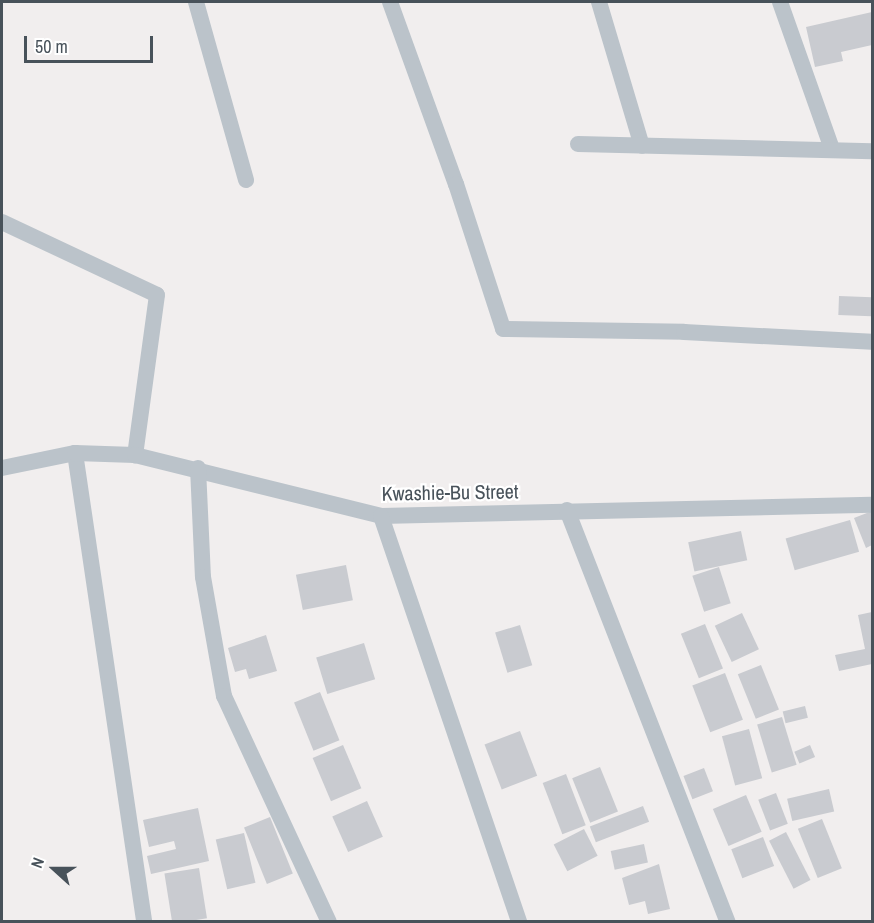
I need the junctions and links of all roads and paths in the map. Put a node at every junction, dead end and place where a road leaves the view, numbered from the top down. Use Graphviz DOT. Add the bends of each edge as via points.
graph roads {
  1 [pos="196,2"];
  2 [pos="390,2"];
  3 [pos="599,2"];
  4 [pos="780,2"];
  5 [pos="578,144"];
  6 [pos="642,146"];
  7 [pos="832,149"];
  8 [pos="873,151"];
  9 [pos="246,180"];
  10 [pos="2,222"];
  11 [pos="873,342"];
  12 [pos="75,453"];
  13 [pos="135,455"];
  14 [pos="2,468"];
  15 [pos="198,468"];
  16 [pos="873,504"];
  17 [pos="567,510"];
  18 [pos="381,516"];
  19 [pos="144,921"];
  20 [pos="329,921"];
  21 [pos="519,921"];
  22 [pos="728,921"];
  1 -- 9 [label="street"];
  2 -- 11 [label="street" via="456,184 498,324 503,329 684,332"];
  3 -- 6 [label="street"];
  4 -- 7 [label="street"];
  5 -- 6 [label="street"];
  6 -- 7 [label="street"];
  7 -- 8 [label="street"];
  10 -- 13 [label="street" via="157,295"];
  12 -- 13 [label="street, Kwashie-Bu Street"];
  12 -- 14 [label="street, Kwashie-Bu Street"];
  12 -- 19 [label="street"];
  13 -- 15 [label="street, Kwashie-Bu Street"];
  15 -- 18 [label="street, Kwashie-Bu Street"];
  15 -- 20 [label="street" via="203,577 224,696"];
  16 -- 17 [label="street, Kwashie-Bu Street"];
  17 -- 18 [label="street, Kwashie-Bu Street"];
  17 -- 22 [label="street"];
  18 -- 21 [label="street"];
}
